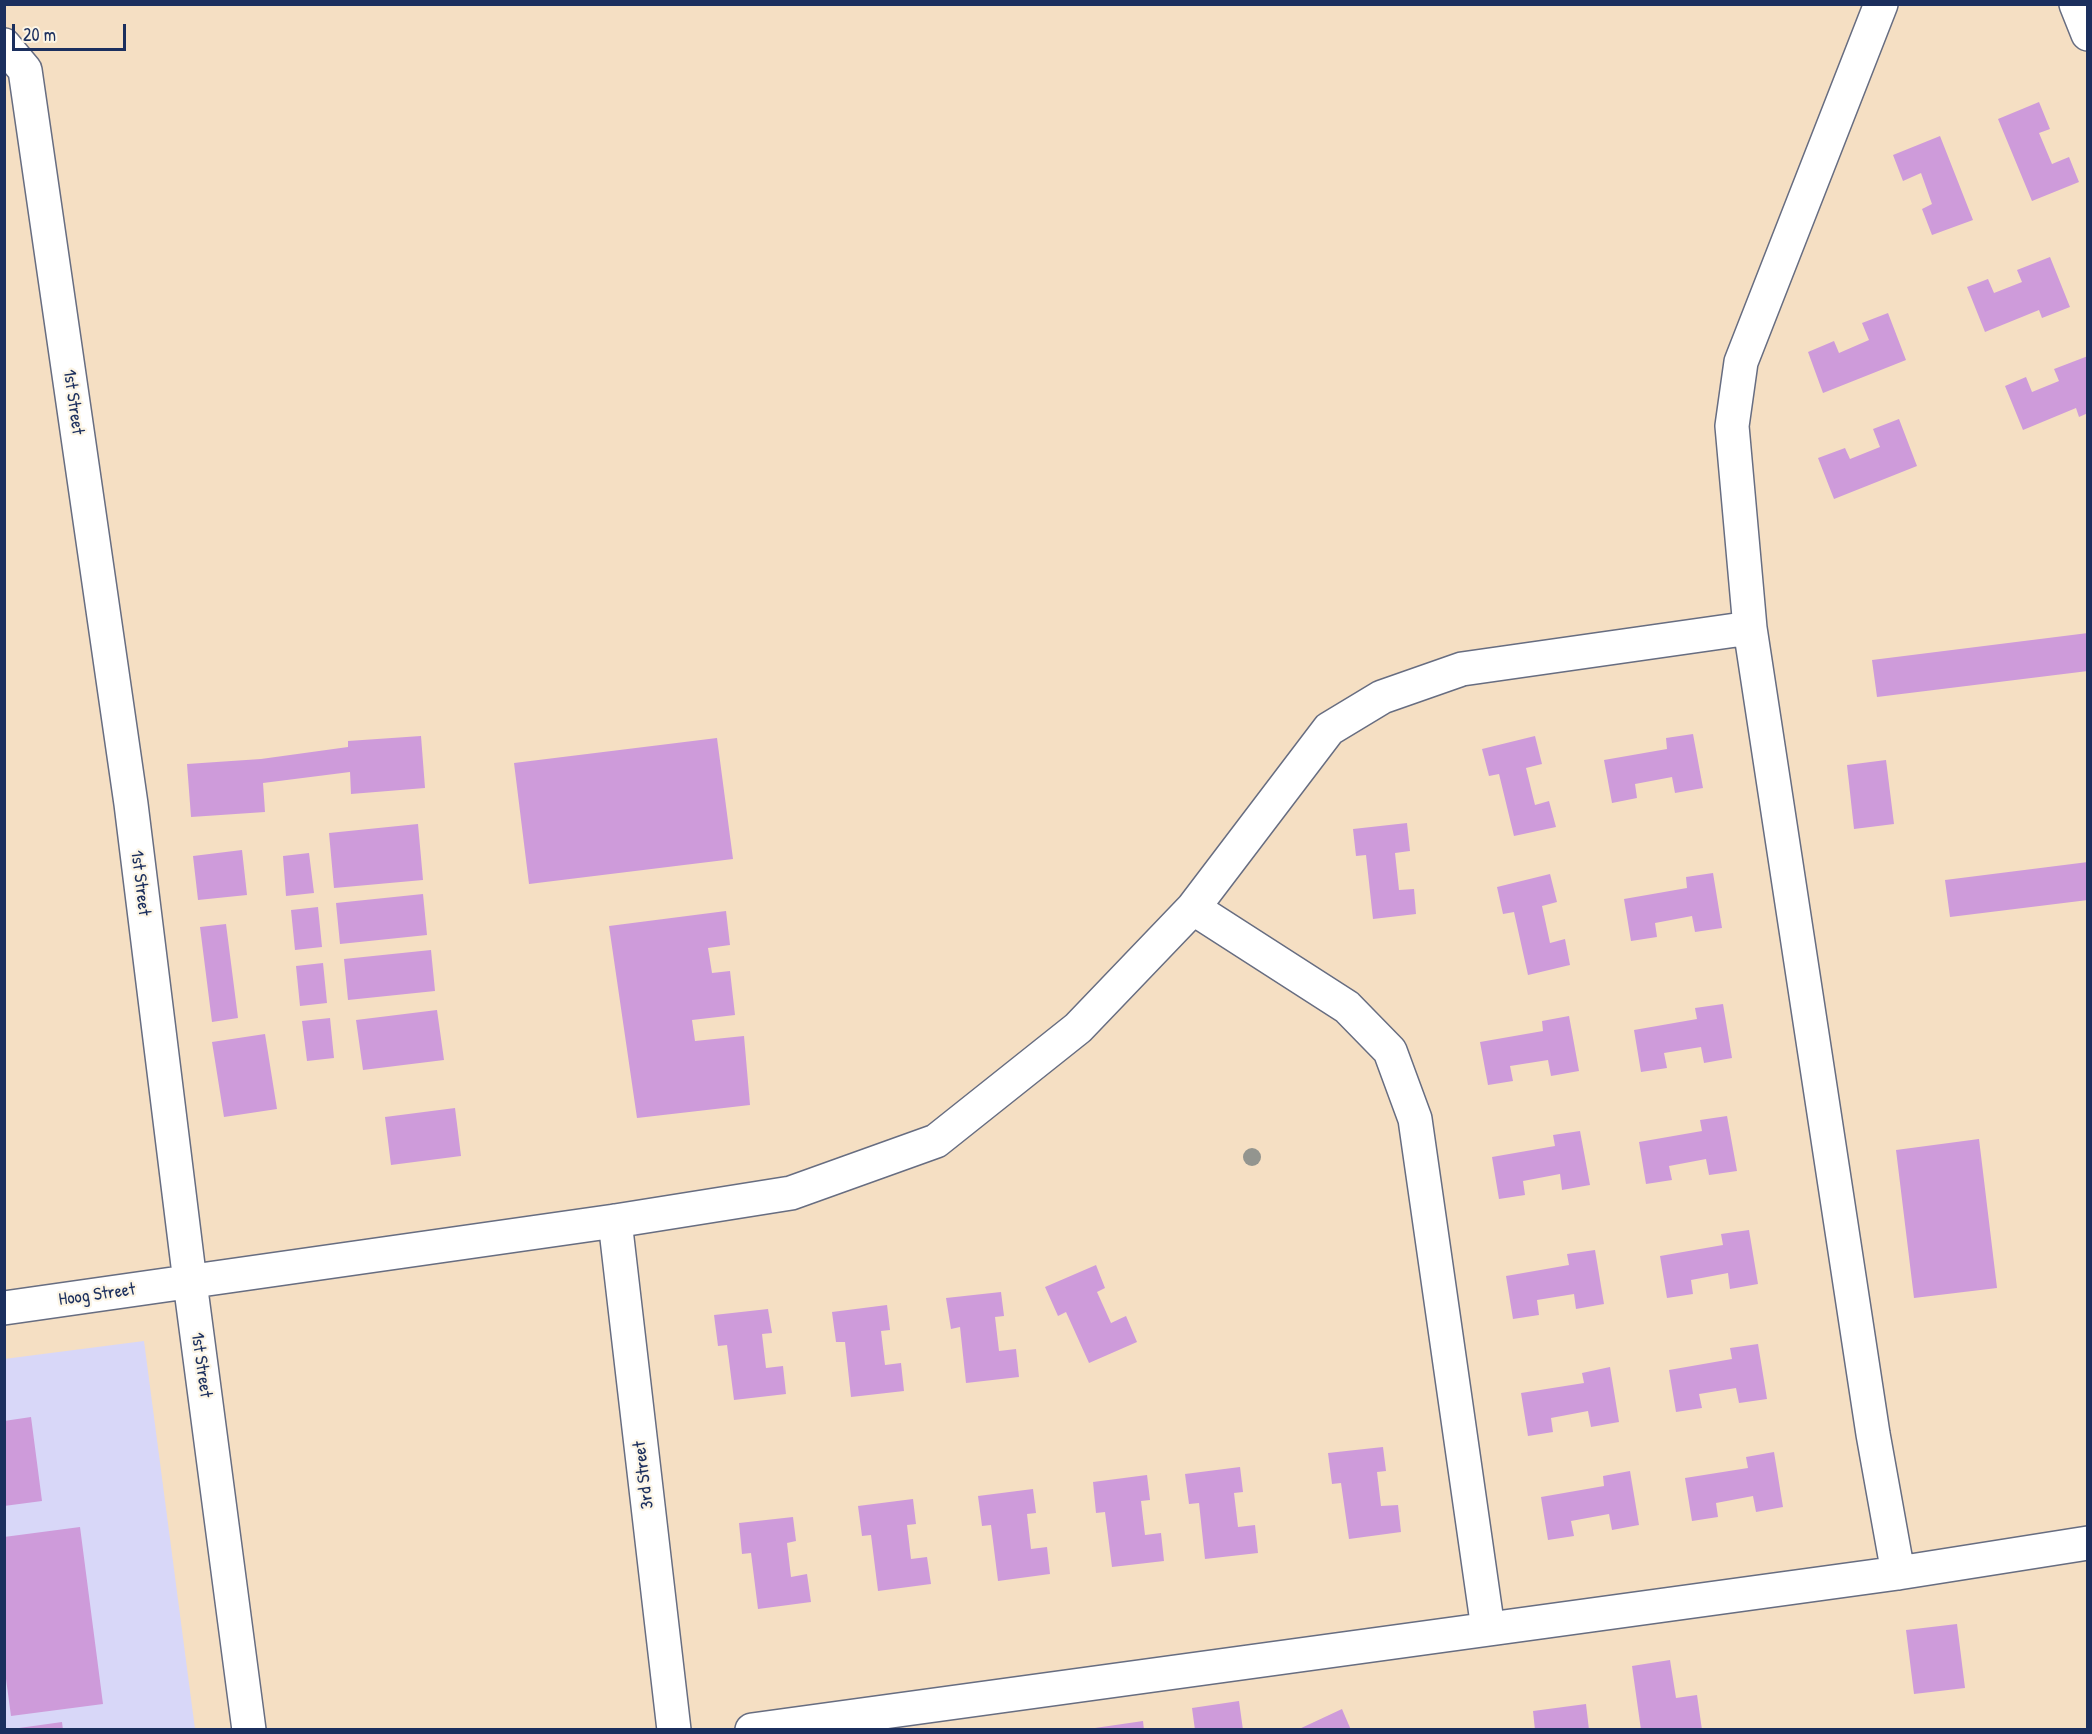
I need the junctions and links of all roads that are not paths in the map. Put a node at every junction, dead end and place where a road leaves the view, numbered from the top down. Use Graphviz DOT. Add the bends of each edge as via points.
graph roads {
  1 [pos="1881,4"];
  2 [pos="2076,4"];
  3 [pos="2088,34"];
  4 [pos="4,45"];
  5 [pos="1750,628"];
  6 [pos="1193,908"];
  7 [pos="615,1221"];
  8 [pos="190,1282"];
  9 [pos="4,1308"];
  10 [pos="2088,1543"];
  11 [pos="1898,1573"];
  12 [pos="1488,1629"];
  13 [pos="249,1730"];
  14 [pos="674,1730"];
  15 [pos="752,1730"];
  1 -- 5 [label="street" via="1741,362 1732,426"];
  2 -- 3 [label="street"];
  4 -- 8 [label="street, 1st Street" via="25,70 27,82 131,804"];
  5 -- 6 [label="street, Hoog Street" via="1462,669 1382,697 1329,729"];
  5 -- 11 [label="street"];
  6 -- 7 [label="street, Hoog Street" via="1078,1028 936,1141 792,1193"];
  6 -- 12 [label="street" via="1347,1007 1390,1051 1415,1119"];
  7 -- 8 [label="street, Hoog Street"];
  7 -- 14 [label="street, 3rd Street"];
  8 -- 9 [label="street, Hoog Street"];
  8 -- 13 [label="street, 1st Street"];
  10 -- 11 [label="street"];
  11 -- 12 [label="street"];
  12 -- 15 [label="street"];
}
